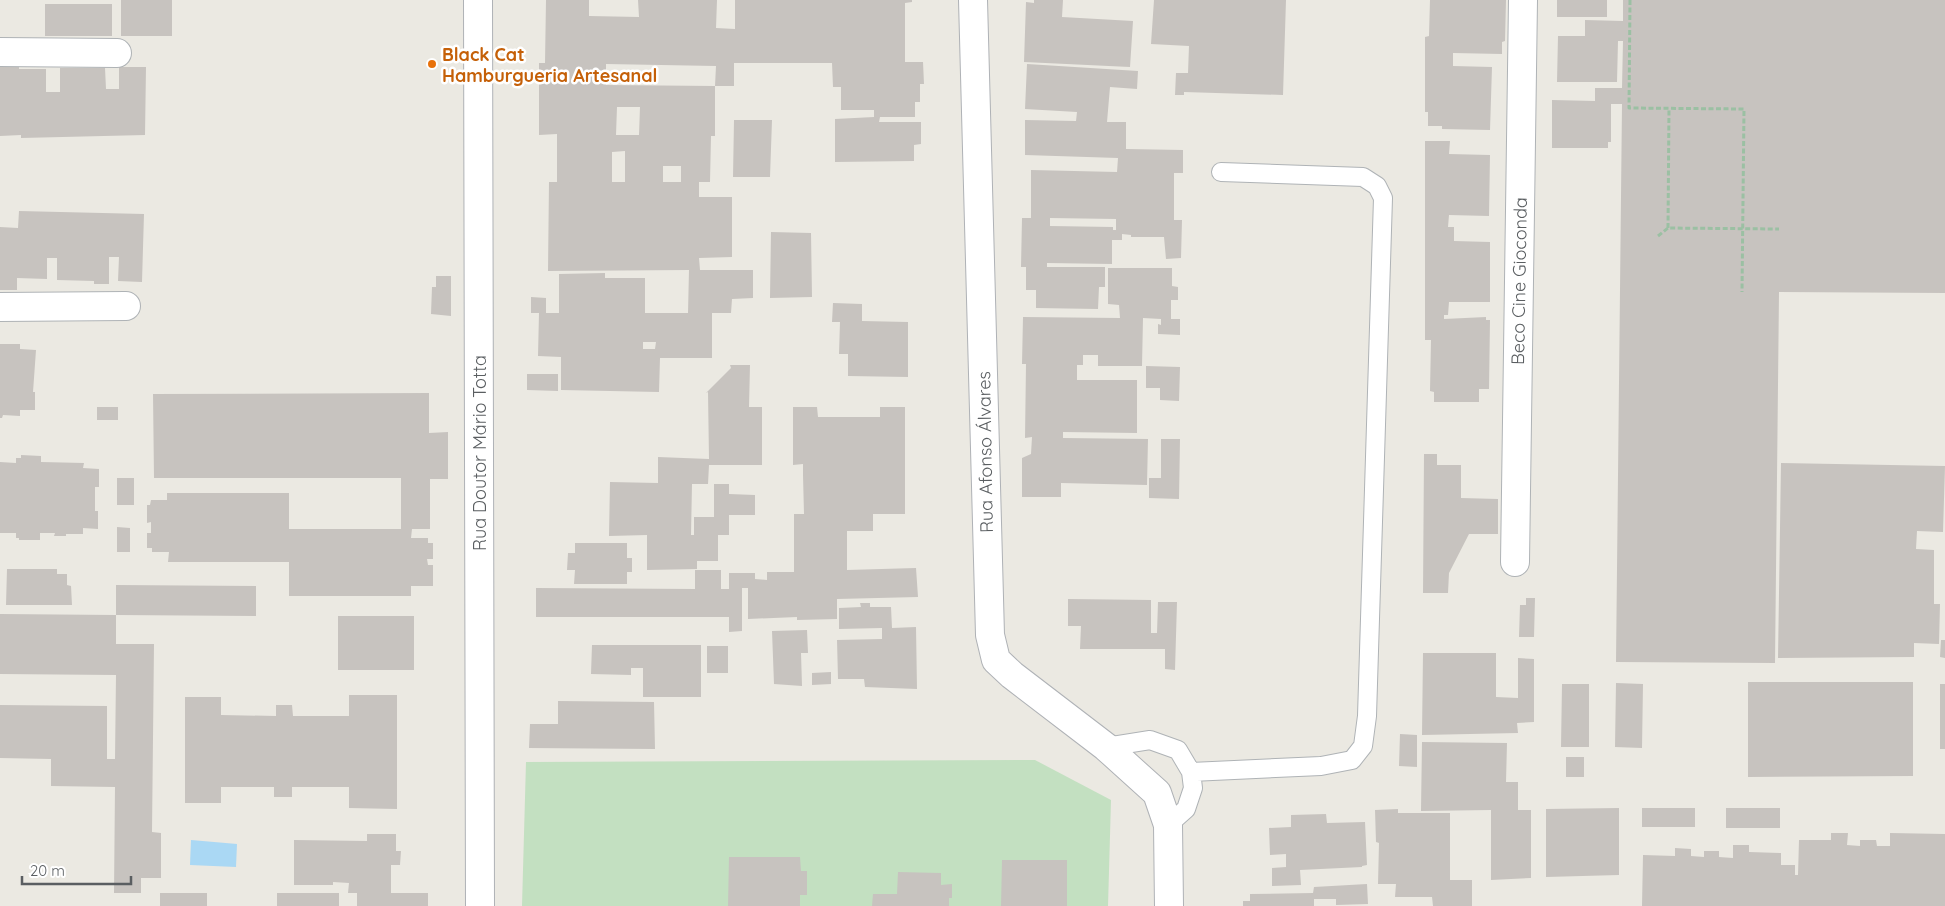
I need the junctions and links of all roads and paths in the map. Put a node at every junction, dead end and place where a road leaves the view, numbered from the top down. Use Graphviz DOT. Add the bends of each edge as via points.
graph roads {
  1 [pos="478,0"];
  2 [pos="973,0"];
  3 [pos="1524,0"];
  4 [pos="1630,0"];
  5 [pos="0,52"];
  6 [pos="117,53"];
  7 [pos="1669,108"];
  8 [pos="1221,172"];
  9 [pos="1668,228"];
  10 [pos="1743,229"];
  11 [pos="1779,229"];
  12 [pos="1658,236"];
  13 [pos="1742,292"];
  14 [pos="126,306"];
  15 [pos="0,307"];
  16 [pos="1514,562"];
  17 [pos="1106,748"];
  18 [pos="1191,772"];
  19 [pos="1168,825"];
  20 [pos="480,906"];
  21 [pos="1169,906"];
  1 -- 20 [label="street, Rua Doutor Mário Totta"];
  2 -- 17 [label="street, Rua Afonso Álvares" via="990,635 996,660"];
  3 -- 16 [label="street, Beco Cine Gioconda"];
  4 -- 7 [label="path" via="1628,108"];
  5 -- 6 [label="street"];
  7 -- 9 [label="path"];
  7 -- 10 [label="path" via="1744,109"];
  8 -- 18 [label="lane" via="1363,177 1377,186 1383,198 1366,716 1363,746 1352,760 1320,766"];
  9 -- 10 [label="path"];
  9 -- 12 [label="path"];
  10 -- 11 [label="path"];
  10 -- 13 [label="path"];
  14 -- 15 [label="street"];
  17 -- 18 [label="lane" via="1150,740 1178,750"];
  17 -- 19 [label="street, Rua Afonso Álvares" via="1157,793"];
  18 -- 19 [label="lane" via="1193,788 1186,809"];
  19 -- 21 [label="street, Rua Afonso Álvares"];
}
